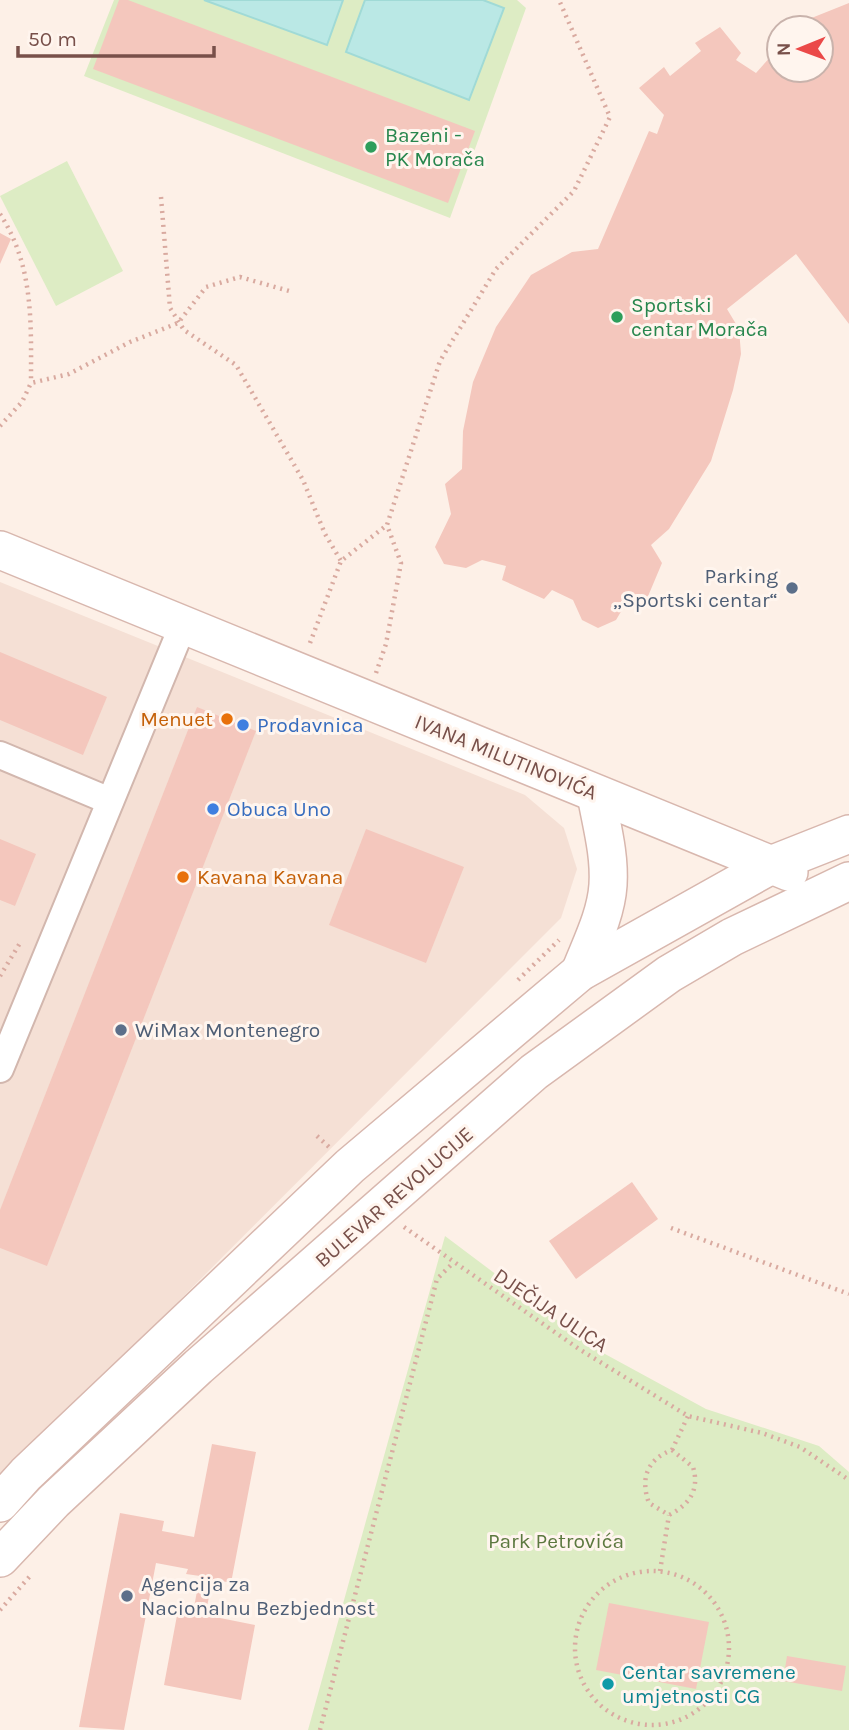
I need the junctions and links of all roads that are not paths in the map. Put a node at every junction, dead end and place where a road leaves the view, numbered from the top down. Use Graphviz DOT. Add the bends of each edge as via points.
graph roads {
  1 [pos="0,550"];
  2 [pos="183,625"];
  3 [pos="0,755"];
  4 [pos="596,794"];
  5 [pos="110,801"];
  6 [pos="849,834"];
  7 [pos="773,864"];
  8 [pos="842,890"];
  9 [pos="580,972"];
  10 [pos="0,1069"];
  11 [pos="0,1503"];
  12 [pos="0,1558"];
  1 -- 2 [label="main road, IVANA MILUTINOVIĆA"];
  2 -- 4 [label="main road, IVANA MILUTINOVIĆA"];
  2 -- 5 [label="street"];
  3 -- 5 [label="street"];
  4 -- 7 [label="main road, IVANA MILUTINOVIĆA"];
  4 -- 9 [label="main road" via="608,886 600,923"];
  5 -- 10 [label="street"];
  6 -- 7 [label="main road"];
  7 -- 8 [label="main road, IVANA MILUTINOVIĆA"];
  7 -- 9 [label="main road"];
  8 -- 12 [label="main road, BULEVAR REVOLUCIJE" via="732,937 669,974 534,1072 198,1367 61,1494"];
  9 -- 11 [label="main road" via="350,1166"];
}
